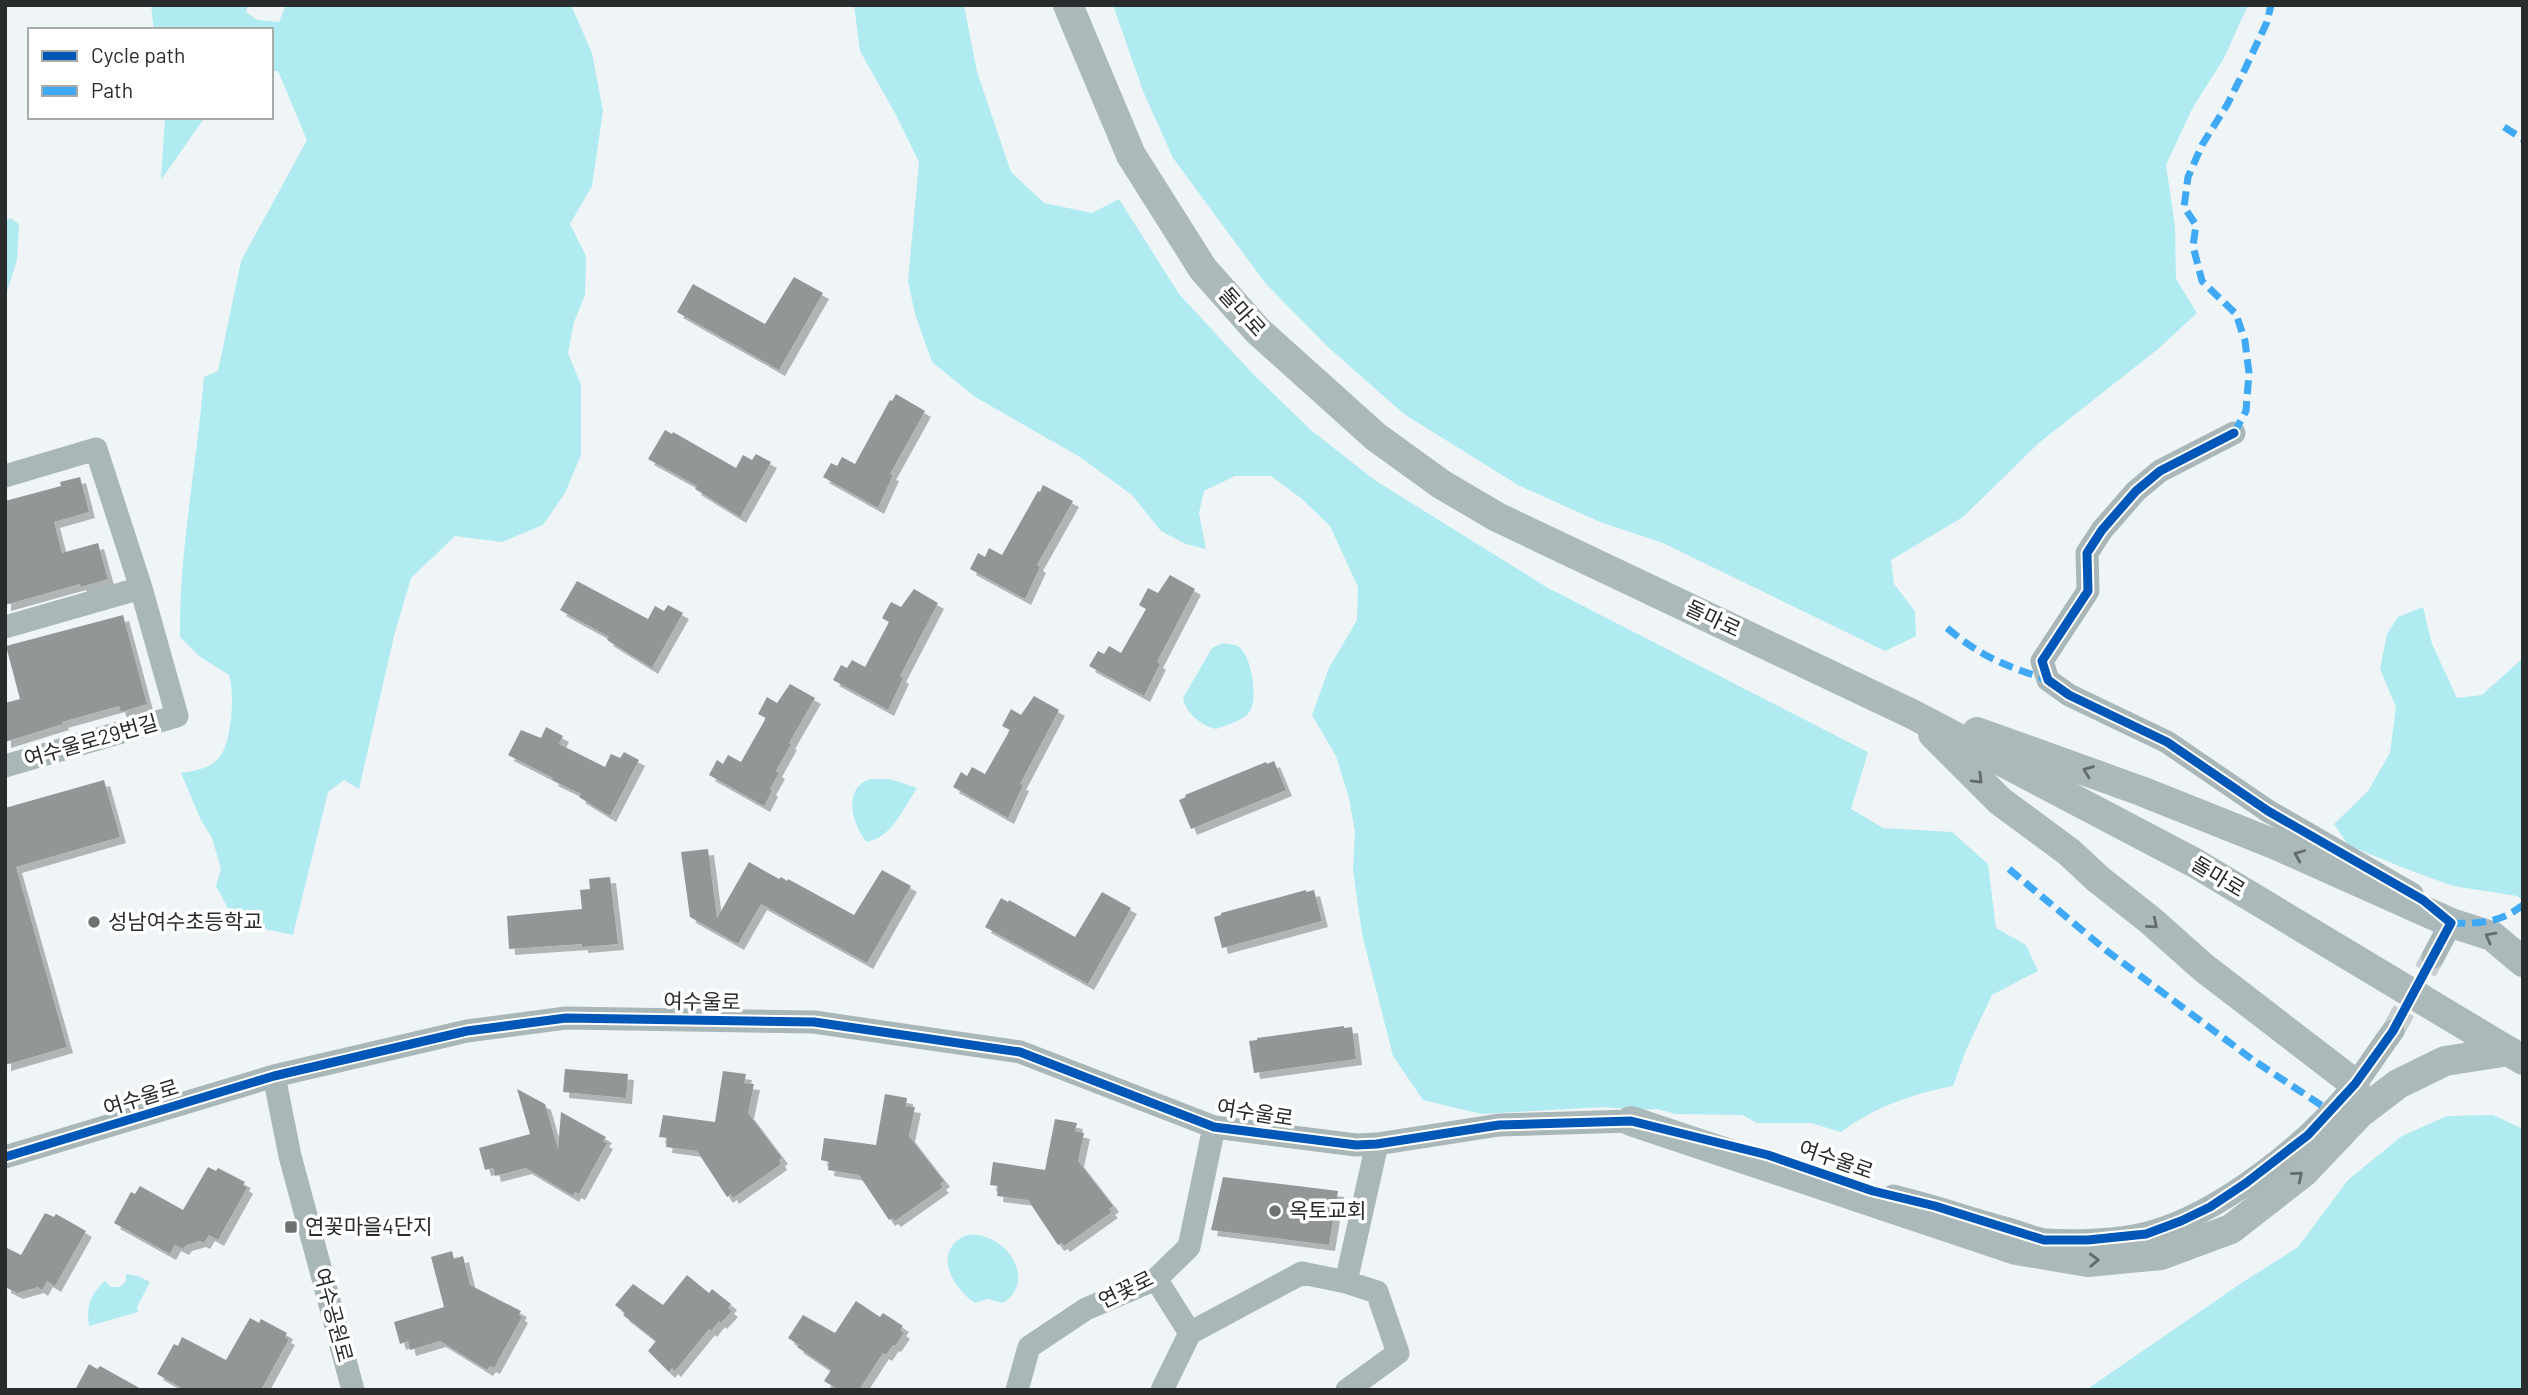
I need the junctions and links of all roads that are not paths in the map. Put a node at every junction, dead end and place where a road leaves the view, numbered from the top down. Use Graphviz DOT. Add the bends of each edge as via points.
graph roads {
  1 [pos="1068,5"];
  2 [pos="2234,433"];
  3 [pos="5,475"];
  4 [pos="141,588"];
  5 [pos="5,627"];
  6 [pos="1913,714"];
  7 [pos="5,766"];
  8 [pos="2451,923"];
  9 [pos="2433,957"];
  10 [pos="2523,962"];
  11 [pos="2393,1031"];
  12 [pos="2516,1055"];
  13 [pos="274,1076"];
  14 [pos="2355,1084"];
  15 [pos="1631,1121"];
  16 [pos="1214,1127"];
  17 [pos="1377,1144"];
  18 [pos="5,1157"];
  19 [pos="1156,1279"];
  20 [pos="1346,1282"];
  21 [pos="1190,1333"];
  22 [pos="353,1390"];
  23 [pos="1017,1390"];
  24 [pos="1162,1390"];
  25 [pos="1346,1390"];
  1 -- 6 [label="main road, 돌마로" via="1130,155 1203,269 1258,331 1376,437 1497,517"];
  2 -- 8 [label="street" via="2160,471 2102,530 2087,553 2088,591 2042,661 2048,680 2069,695 2167,742 2268,811 2423,900"];
  3 -- 4 [label="street" via="96,449"];
  4 -- 5 [label="street"];
  4 -- 7 [label="street, 여수울로29번길" via="177,716"];
  8 -- 6 [label="main road, one-way" via="2141,791 2022,746"];
  6 -- 12 [label="main road, 돌마로" via="2195,863"];
  6 -- 14 [label="main road, one-way" via="2000,802 2069,852 2204,968"];
  8 -- 9 [label="street"];
  10 -- 8 [label="main road, one-way" via="2492,936"];
  11 -- 14 [label="street, 여수울로"];
  15 -- 12 [label="main road, one-way" via="2016,1250 2088,1262 2161,1255 2231,1229 2304,1172 2360,1112 2398,1084 2445,1062"];
  13 -- 16 [label="street, 여수울로" via="467,1031 566,1018 814,1022 1020,1052"];
  13 -- 18 [label="street, 여수울로"];
  13 -- 22 [label="street, 여수공원로" via="290,1156"];
  14 -- 15 [label="street, 여수울로" via="2308,1135 2210,1207 2146,1234 2088,1240 2045,1240 1768,1156"];
  15 -- 17 [label="street, 여수울로" via="1499,1125"];
  16 -- 17 [label="street, 여수울로"];
  16 -- 19 [label="street, 연꽃로" via="1189,1247"];
  17 -- 20 [label="street"];
  19 -- 21 [label="street"];
  19 -- 23 [label="street, 연꽃로" via="1086,1309 1029,1347"];
  20 -- 21 [label="street" via="1302,1273"];
  20 -- 25 [label="street" via="1377,1292 1398,1353"];
  21 -- 24 [label="street"];
}
